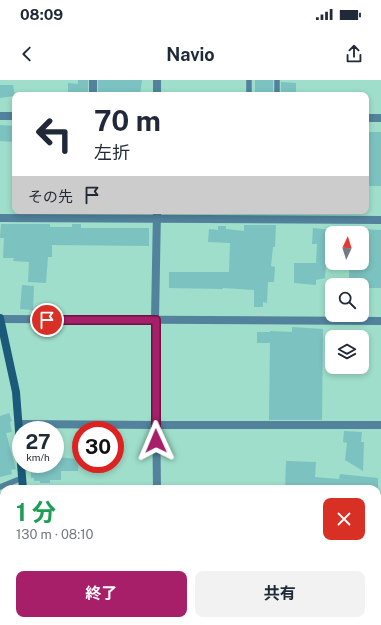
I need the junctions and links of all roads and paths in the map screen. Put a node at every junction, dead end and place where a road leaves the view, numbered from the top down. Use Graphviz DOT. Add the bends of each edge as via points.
graph roads {
  1 [pos="93,80"];
  2 [pos="157,80"];
  3 [pos="249,80"];
  4 [pos="277,80"];
  5 [pos="93,92"];
  6 [pos="157,92"];
  7 [pos="249,92"];
  8 [pos="277,92"];
  9 [pos="0,116"];
  10 [pos="12,116"];
  11 [pos="369,118"];
  12 [pos="381,118"];
  13 [pos="157,215"];
  14 [pos="0,218"];
  15 [pos="381,220"];
  16 [pos="0,318"];
  17 [pos="156,320"];
  18 [pos="381,322"];
  19 [pos="19,421"];
  20 [pos="64,424"];
  21 [pos="156,425"];
  22 [pos="381,425"];
  23 [pos="22,473"];
  24 [pos="22,478"];
  25 [pos="5,485"];
  26 [pos="23,485"];
  27 [pos="157,485"];
  1 -- 5 [label="street"];
  2 -- 6 [label="street"];
  3 -- 7 [label="lane"];
  4 -- 8 [label="lane"];
  9 -- 10 [label="street"];
  11 -- 12 [label="street"];
  13 -- 14 [label="street"];
  13 -- 15 [label="street"];
  13 -- 17 [label="street"];
  16 -- 17 [label="street"];
  16 -- 19 [label="main road" via="16,392"];
  17 -- 18 [label="street"];
  17 -- 21 [label="street"];
  20 -- 21 [label="street"];
  21 -- 22 [label="street"];
  21 -- 27 [label="street"];
  23 -- 24 [label="main road"];
  24 -- 25 [label="lane"];
  24 -- 26 [label="main road"];
}
